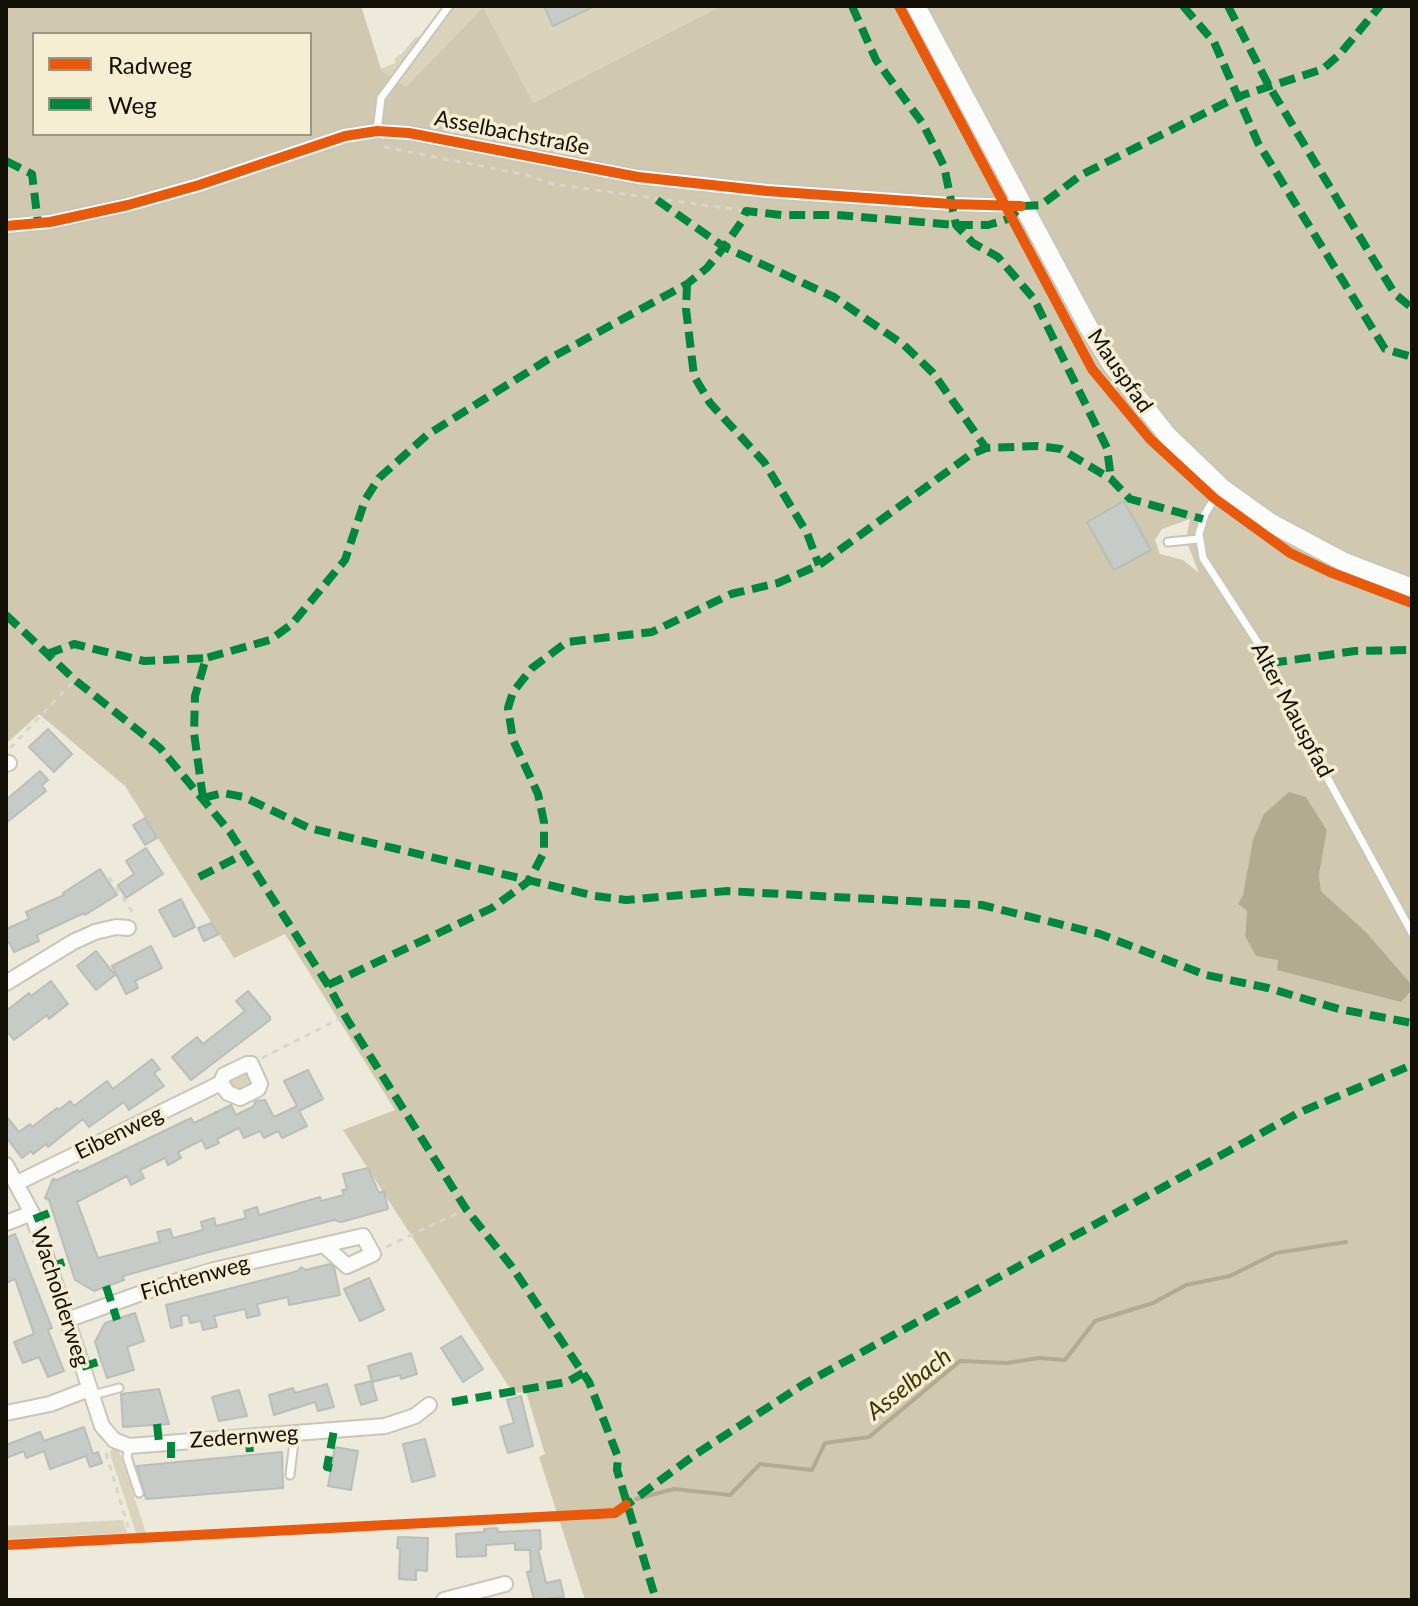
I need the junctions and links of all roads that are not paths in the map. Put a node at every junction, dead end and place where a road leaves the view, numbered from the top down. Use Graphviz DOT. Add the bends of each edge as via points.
graph roads {
  1 [pos="449,6"];
  2 [pos="916,6"];
  3 [pos="376,138"];
  4 [pos="1021,206"];
  5 [pos="6,226"];
  6 [pos="1222,488"];
  7 [pos="1199,539"];
  8 [pos="1168,542"];
  9 [pos="1412,588"];
  10 [pos="128,928"];
  11 [pos="1412,933"];
  12 [pos="6,983"];
  13 [pos="221,1083"];
  14 [pos="6,1165"];
  15 [pos="17,1183"];
  16 [pos="32,1213"];
  17 [pos="6,1223"];
  18 [pos="324,1245"];
  19 [pos="67,1320"];
  20 [pos="119,1388"];
  21 [pos="90,1392"];
  22 [pos="429,1405"];
  23 [pos="6,1413"];
  24 [pos="295,1433"];
  25 [pos="129,1446"];
  26 [pos="290,1475"];
  27 [pos="139,1493"];
  28 [pos="505,1584"];
  29 [pos="444,1600"];
  1 -- 3 [label="lane" via="381,98"];
  2 -- 4 [label="street, Mauspfad"];
  3 -- 4 [label="street, Asselbachstraße" via="409,133 638,177 767,191"];
  3 -- 5 [label="street, Asselbachstraße" via="345,136 128,205"];
  4 -- 6 [label="street, Mauspfad" via="1112,365 1167,435"];
  6 -- 7 [label="lane" via="1205,514"];
  6 -- 9 [label="street, Mauspfad" via="1296,538"];
  7 -- 8 [label="lane"];
  7 -- 11 [label="lane, Alter Mauspfad" via="1203,558 1271,663"];
  10 -- 12 [label="street" via="95,932"];
  13 -- 13 [label="street, Eibenweg" via="240,1098 258,1089 259,1080 251,1064 224,1075"];
  13 -- 15 [label="street, Eibenweg"];
  14 -- 15 [label="street, Wacholderweg"];
  15 -- 16 [label="street, Wacholderweg"];
  16 -- 17 [label="street"];
  16 -- 19 [label="street, Wacholderweg"];
  18 -- 18 [label="street, Fichtenweg" via="363,1236 373,1254 347,1266"];
  18 -- 19 [label="street, Fichtenweg" via="214,1270"];
  19 -- 21 [label="street, Wacholderweg"];
  20 -- 21 [label="lane"];
  21 -- 23 [label="street"];
  21 -- 25 [label="street, Zedernweg" via="102,1426 111,1438"];
  22 -- 24 [label="street, Zedernweg" via="385,1426"];
  24 -- 25 [label="street, Zedernweg"];
  24 -- 26 [label="lane"];
  25 -- 27 [label="lane" via="127,1457"];
  28 -- 29 [label="street"];
}
